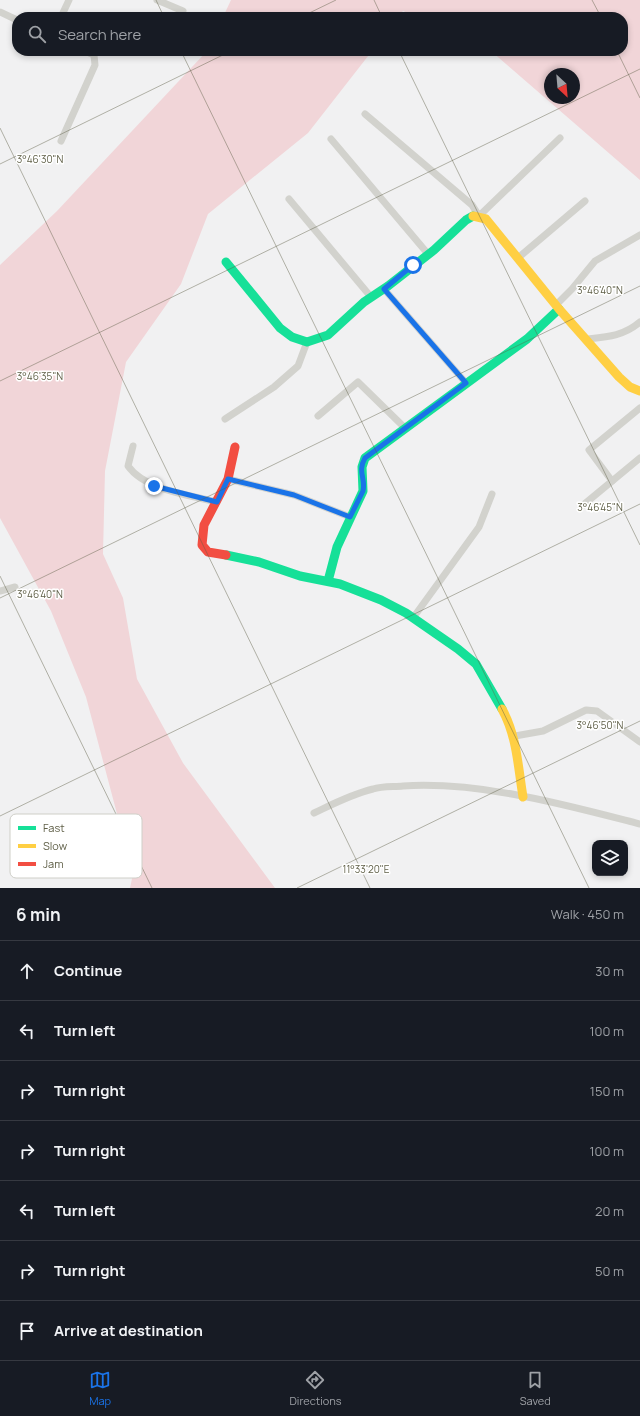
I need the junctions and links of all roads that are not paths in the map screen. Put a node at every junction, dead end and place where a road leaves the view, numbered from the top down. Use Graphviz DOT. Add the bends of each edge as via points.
graph roads {
  1 [pos="69,0"];
  2 [pos="157,0"];
  3 [pos="183,11"];
  4 [pos="0,12"];
  5 [pos="63,12"];
  6 [pos="12,18"];
  7 [pos="94,56"];
  8 [pos="365,114"];
  9 [pos="560,138"];
  10 [pos="331,139"];
  11 [pos="61,141"];
  12 [pos="289,198"];
  13 [pos="585,201"];
  14 [pos="479,216"];
  15 [pos="640,235"];
  16 [pos="428,254"];
  17 [pos="518,258"];
  18 [pos="226,262"];
  19 [pos="384,289"];
  20 [pos="371,297"];
  21 [pos="558,307"];
  22 [pos="640,322"];
  23 [pos="587,339"];
  24 [pos="306,342"];
  25 [pos="466,383"];
  26 [pos="640,391"];
  27 [pos="640,408"];
  28 [pos="318,416"];
  29 [pos="225,419"];
  30 [pos="405,428"];
  31 [pos="133,446"];
  32 [pos="235,447"];
  33 [pos="640,458"];
  34 [pos="228,479"];
  35 [pos="612,481"];
  36 [pos="492,494"];
  37 [pos="217,502"];
  38 [pos="582,506"];
  39 [pos="350,517"];
  40 [pos="328,581"];
  41 [pos="15,587"];
  42 [pos="0,591"];
  43 [pos="413,618"];
  44 [pos="515,736"];
  45 [pos="640,742"];
  46 [pos="523,797"];
  47 [pos="314,813"];
  48 [pos="640,824"];
  1 -- 5 [label="street"];
  2 -- 3 [label="street"];
  4 -- 6 [label="street"];
  7 -- 11 [label="street" via="95,65"];
  8 -- 14 [label="street" via="472,206"];
  9 -- 14 [label="street"];
  10 -- 16 [label="street"];
  12 -- 20 [label="street"];
  13 -- 17 [label="street"];
  14 -- 16 [label="street" via="466,220"];
  14 -- 17 [label="street" via="486,218"];
  15 -- 21 [label="street" via="595,261"];
  16 -- 19 [label="street"];
  17 -- 21 [label="street"];
  18 -- 24 [label="street" via="280,328 292,337"];
  19 -- 20 [label="street"];
  19 -- 25 [label="street"];
  20 -- 24 [label="street" via="328,335"];
  21 -- 23 [label="street"];
  21 -- 25 [label="street" via="527,339"];
  22 -- 23 [label="street" via="630,330 612,337"];
  23 -- 26 [label="street" via="630,387"];
  24 -- 29 [label="street" via="298,366 274,387"];
  25 -- 30 [label="street"];
  27 -- 35 [label="street" via="589,450"];
  28 -- 30 [label="street" via="358,382"];
  30 -- 39 [label="street" via="365,458 360,469 363,491"];
  31 -- 37 [label="street" via="128,466 134,474 154,486"];
  32 -- 34 [label="street"];
  33 -- 35 [label="street"];
  34 -- 37 [label="street"];
  34 -- 39 [label="street" via="294,495"];
  35 -- 38 [label="street"];
  36 -- 43 [label="street" via="479,527"];
  37 -- 40 [label="street" via="204,525 202,545 208,552 258,562 300,576"];
  39 -- 40 [label="street" via="337,547"];
  40 -- 43 [label="street" via="381,600"];
  41 -- 42 [label="street"];
  43 -- 44 [label="street" via="476,664"];
  44 -- 45 [label="street" via="543,731 586,710 597,711"];
  44 -- 46 [label="street"];
  46 -- 47 [label="street" via="453,786 374,788"];
  46 -- 48 [label="street" via="565,804"];
}
